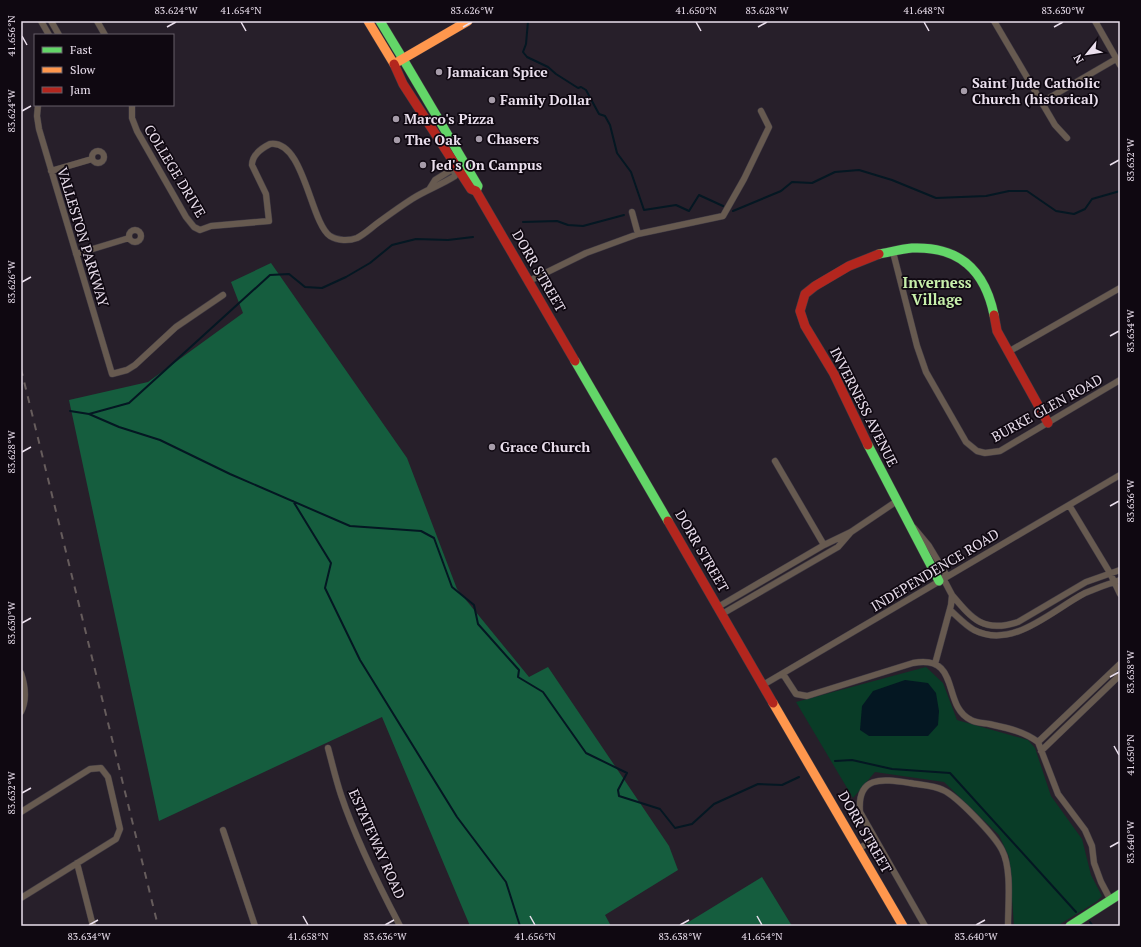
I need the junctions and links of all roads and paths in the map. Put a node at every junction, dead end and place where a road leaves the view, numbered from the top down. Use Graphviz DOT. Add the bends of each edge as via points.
graph roads {
  1 [pos="97,21"];
  2 [pos="368,21"];
  3 [pos="380,21"];
  4 [pos="468,21"];
  5 [pos="994,21"];
  6 [pos="1095,21"];
  7 [pos="46,22"];
  8 [pos="49,34"];
  9 [pos="58,34"];
  10 [pos="104,34"];
  11 [pos="403,59"];
  12 [pos="1116,59"];
  13 [pos="394,64"];
  14 [pos="1120,66"];
  15 [pos="1042,102"];
  16 [pos="38,106"];
  17 [pos="132,106"];
  18 [pos="761,111"];
  19 [pos="1067,138"];
  20 [pos="92,159"];
  21 [pos="51,171"];
  22 [pos="457,171"];
  23 [pos="476,191"];
  24 [pos="632,212"];
  25 [pos="638,234"];
  26 [pos="129,238"];
  27 [pos="893,252"];
  28 [pos="76,254"];
  29 [pos="529,281"];
  30 [pos="1120,288"];
  31 [pos="223,294"];
  32 [pos="1008,352"];
  33 [pos="1120,380"];
  34 [pos="1048,422"];
  35 [pos="775,461"];
  36 [pos="1120,475"];
  37 [pos="897,501"];
  38 [pos="1069,505"];
  39 [pos="851,532"];
  40 [pos="830,542"];
  41 [pos="821,546"];
  42 [pos="834,549"];
  43 [pos="823,556"];
  44 [pos="1120,570"];
  45 [pos="1110,573"];
  46 [pos="943,578"];
  47 [pos="1117,581"];
  48 [pos="1120,594"];
  49 [pos="952,595"];
  50 [pos="720,610"];
  51 [pos="950,610"];
  52 [pos="935,664"];
  53 [pos="1120,664"];
  54 [pos="21,673"];
  55 [pos="783,674"];
  56 [pos="1120,675"];
  57 [pos="763,685"];
  58 [pos="21,712"];
  59 [pos="1038,742"];
  60 [pos="328,748"];
  61 [pos="1041,751"];
  62 [pos="21,812"];
  63 [pos="223,830"];
  64 [pos="874,838"];
  65 [pos="858,849"];
  66 [pos="77,863"];
  67 [pos="1120,894"];
  68 [pos="21,898"];
  69 [pos="1110,899"];
  70 [pos="93,926"];
  71 [pos="255,926"];
  72 [pos="400,926"];
  73 [pos="903,926"];
  74 [pos="925,926"];
  75 [pos="1008,926"];
  76 [pos="1070,926"];
  1 -- 10 [label="street"];
  2 -- 13 [label="main road, DORR STREET"];
  3 -- 11 [label="main road, DORR STREET"];
  4 -- 11 [label="main road"];
  5 -- 15 [label="street"];
  6 -- 12 [label="street"];
  7 -- 8 [label="street"];
  7 -- 9 [label="street"];
  11 -- 13 [label="main road"];
  11 -- 23 [label="main road, DORR STREET" via="478,186"];
  12 -- 14 [label="street"];
  12 -- 15 [label="street"];
  13 -- 22 [label="main road, DORR STREET" via="403,84"];
  15 -- 19 [label="street" via="1055,125"];
  16 -- 21 [label="street, VALLESTON PARKWAY" via="37,123"];
  17 -- 22 [label="street, COLLEGE DRIVE" via="132,118 137,131 186,217 194,228 200,230 211,226 269,221 266,194 252,161 270,144 282,145 288,150 308,188 321,224 326,232 335,238 352,240 362,235 403,205 455,176"];
  18 -- 25 [label="street" via="769,127 723,216"];
  20 -- 21 [label="street"];
  21 -- 28 [label="street, VALLESTON PARKWAY"];
  22 -- 23 [label="main road, DORR STREET" via="471,189"];
  23 -- 29 [label="main road, DORR STREET"];
  24 -- 25 [label="street"];
  25 -- 29 [label="street" via="586,253"];
  26 -- 28 [label="street"];
  27 -- 32 [label="main road" via="911,248 932,248 956,256 972,267 983,281 990,297 997,331"];
  27 -- 34 [label="street, BURKE GLEN ROAD" via="915,340 926,372 966,442 977,452 1000,450"];
  27 -- 37 [label="main road, INVERNESS AVENUE" via="872,256 849,266 815,286 805,294 800,311 805,326 834,374"];
  28 -- 31 [label="street, VALLESTON PARKWAY" via="112,374 135,365 179,324"];
  29 -- 50 [label="main road, DORR STREET"];
  30 -- 32 [label="street"];
  32 -- 34 [label="main road"];
  33 -- 34 [label="street, BURKE GLEN ROAD"];
  35 -- 41 [label="street"];
  36 -- 38 [label="street, INDEPENDENCE ROAD"];
  37 -- 39 [label="street"];
  37 -- 46 [label="main road, INVERNESS AVENUE" via="921,550"];
  38 -- 45 [label="street"];
  38 -- 46 [label="street, INDEPENDENCE ROAD"];
  39 -- 40 [label="street"];
  39 -- 42 [label="street" via="845,541"];
  40 -- 41 [label="street"];
  40 -- 42 [label="street"];
  41 -- 43 [label="street"];
  41 -- 50 [label="street"];
  42 -- 43 [label="street"];
  43 -- 50 [label="street"];
  44 -- 45 [label="street, INVERNESS AVENUE"];
  45 -- 47 [label="street"];
  45 -- 49 [label="street, INVERNESS AVENUE" via="1086,582 1018,622 1006,626 992,626 979,622 967,613"];
  46 -- 49 [label="street, INVERNESS AVENUE"];
  46 -- 55 [label="street, INDEPENDENCE ROAD"];
  47 -- 48 [label="street"];
  47 -- 51 [label="street" via="1085,594 1021,631 1005,635 994,636 975,631"];
  49 -- 51 [label="street"];
  50 -- 57 [label="main road, DORR STREET"];
  51 -- 52 [label="street"];
  52 -- 55 [label="street" via="924,661 913,663 807,696 796,694"];
  52 -- 59 [label="street" via="946,674 958,709 963,715 972,721 1016,730"];
  53 -- 59 [label="street"];
  54 -- 58 [label="street" via="25,683"];
  55 -- 57 [label="street, INDEPENDENCE ROAD"];
  56 -- 61 [label="street"];
  57 -- 65 [label="main road, DORR STREET"];
  59 -- 61 [label="street"];
  60 -- 72 [label="street, ESTATEWAY ROAD" via="340,794 374,875"];
  61 -- 69 [label="street" via="1058,794 1085,830 1092,846 1094,863"];
  62 -- 66 [label="street" via="94,768 101,768 108,777 120,829 118,837"];
  63 -- 71 [label="street"];
  64 -- 65 [label="street"];
  64 -- 74 [label="street"];
  64 -- 75 [label="street" via="860,812 859,802 866,786 872,782 893,781 942,790 956,798 1003,851 1007,871"];
  65 -- 73 [label="main road, DORR STREET"];
  66 -- 68 [label="street"];
  66 -- 70 [label="street"];
  67 -- 69 [label="main road"];
  69 -- 76 [label="main road"];
}
